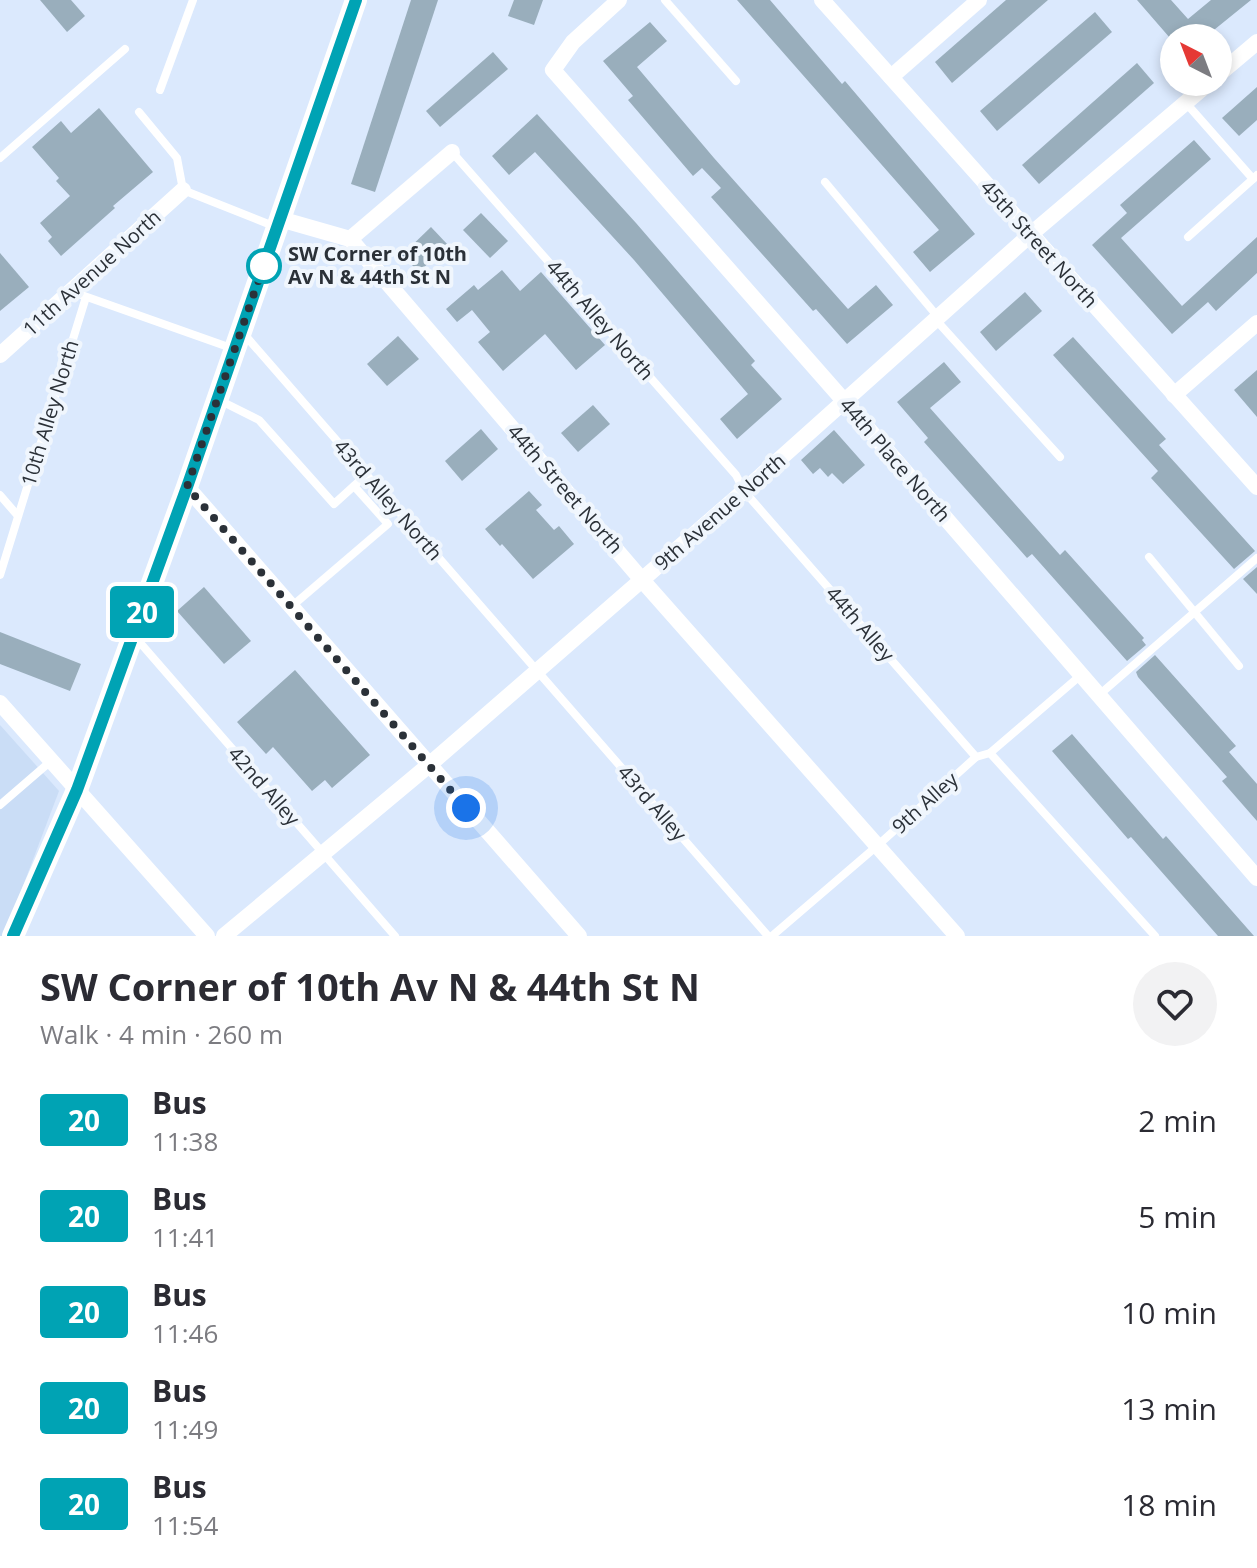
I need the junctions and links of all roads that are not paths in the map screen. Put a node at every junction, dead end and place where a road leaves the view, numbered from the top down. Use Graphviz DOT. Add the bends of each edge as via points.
graph roads {
  1 [pos="193,0"];
  2 [pos="356,0"];
  3 [pos="619,0"];
  4 [pos="665,0"];
  5 [pos="822,0"];
  6 [pos="979,0"];
  7 [pos="1257,42"];
  8 [pos="125,49"];
  9 [pos="1232,63"];
  10 [pos="891,77"];
  11 [pos="736,81"];
  12 [pos="160,90"];
  13 [pos="1193,96"];
  14 [pos="1186,102"];
  15 [pos="139,112"];
  16 [pos="452,152"];
  17 [pos="0,158"];
  18 [pos="1255,177"];
  19 [pos="825,182"];
  20 [pos="183,190"];
  21 [pos="279,223"];
  22 [pos="1031,234"];
  23 [pos="1188,237"];
  24 [pos="350,239"];
  25 [pos="80,294"];
  26 [pos="937,319"];
  27 [pos="1257,323"];
  28 [pos="238,340"];
  29 [pos="0,355"];
  30 [pos="1174,395"];
  31 [pos="216,399"];
  32 [pos="845,402"];
  33 [pos="1060,457"];
  34 [pos="366,475"];
  35 [pos="354,486"];
  36 [pos="187,487"];
  37 [pos="1257,487"];
  38 [pos="744,491"];
  39 [pos="0,495"];
  40 [pos="18,516"];
  41 [pos="1149,557"];
  42 [pos="1257,558"];
  43 [pos="0,575"];
  44 [pos="642,580"];
  45 [pos="291,607"];
  46 [pos="1194,612"];
  47 [pos="133,635"];
  48 [pos="1239,666"];
  49 [pos="537,669"];
  50 [pos="1081,675"];
  51 [pos="1099,695"];
  52 [pos="0,703"];
  53 [pos="990,753"];
  54 [pos="976,757"];
  55 [pos="51,761"];
  56 [pos="429,765"];
  57 [pos="77,790"];
  58 [pos="0,805"];
  59 [pos="877,846"];
  60 [pos="322,853"];
  61 [pos="1257,878"];
  62 [pos="14,936"];
  63 [pos="207,936"];
  64 [pos="224,936"];
  65 [pos="395,936"];
  66 [pos="579,936"];
  67 [pos="770,936"];
  68 [pos="957,936"];
  69 [pos="1155,936"];
  1 -- 12 [label="lane"];
  2 -- 21 [label="street"];
  3 -- 32 [label="street, 44th Place North" via="573,42 553,70"];
  4 -- 11 [label="lane"];
  5 -- 10 [label="street, 45th Street North"];
  6 -- 10 [label="street"];
  7 -- 9 [label="street"];
  8 -- 17 [label="lane"];
  10 -- 22 [label="street, 45th Street North"];
  13 -- 14 [label="street, 9th Avenue North"];
  14 -- 18 [label="lane"];
  14 -- 22 [label="street, 9th Avenue North"];
  15 -- 20 [label="lane" via="177,158"];
  16 -- 24 [label="street"];
  16 -- 38 [label="lane, 44th Alley North" via="736,475"];
  18 -- 23 [label="lane"];
  19 -- 26 [label="lane"];
  20 -- 21 [label="lane"];
  20 -- 25 [label="street, 11th Avenue North"];
  21 -- 24 [label="street"];
  21 -- 28 [label="street"];
  22 -- 26 [label="street, 9th Avenue North"];
  22 -- 30 [label="street, 45th Street North"];
  24 -- 44 [label="street, 44th Street North"];
  25 -- 28 [label="lane, 43rd Alley North"];
  25 -- 29 [label="street, 11th Avenue North"];
  25 -- 40 [label="lane, 10th Alley North"];
  26 -- 32 [label="street, 9th Avenue North"];
  26 -- 33 [label="lane"];
  27 -- 30 [label="street"];
  28 -- 31 [label="street"];
  28 -- 34 [label="lane, 43rd Alley North"];
  30 -- 37 [label="street, 45th Street North"];
  31 -- 35 [label="lane" via="259,420 334,504"];
  31 -- 36 [label="street"];
  32 -- 38 [label="street, 9th Avenue North"];
  32 -- 50 [label="street, 44th Place North"];
  34 -- 35 [label="lane"];
  34 -- 49 [label="lane, 43rd Alley North"];
  35 -- 45 [label="lane" via="388,524"];
  36 -- 45 [label="street"];
  36 -- 47 [label="street"];
  38 -- 44 [label="street, 9th Avenue North"];
  38 -- 54 [label="lane, 44th Alley"];
  39 -- 40 [label="lane"];
  40 -- 43 [label="lane, 10th Alley North"];
  41 -- 46 [label="lane"];
  42 -- 46 [label="lane"];
  44 -- 49 [label="street, 9th Avenue North"];
  44 -- 59 [label="street, 44th Street North"];
  45 -- 56 [label="street"];
  46 -- 48 [label="lane"];
  46 -- 51 [label="lane"];
  47 -- 57 [label="street"];
  47 -- 60 [label="lane, 42nd Alley"];
  49 -- 56 [label="street, 9th Avenue North"];
  49 -- 67 [label="lane, 43rd Alley"];
  50 -- 51 [label="street, 44th Place North"];
  50 -- 53 [label="lane, 9th Alley"];
  51 -- 61 [label="street, 44th Place North"];
  52 -- 55 [label="street"];
  53 -- 54 [label="lane, 9th Alley"];
  53 -- 69 [label="lane"];
  54 -- 59 [label="lane, 9th Alley"];
  55 -- 57 [label="street"];
  55 -- 58 [label="lane"];
  56 -- 60 [label="street, 9th Avenue North"];
  56 -- 66 [label="street"];
  57 -- 62 [label="street"];
  57 -- 63 [label="street"];
  59 -- 67 [label="lane, 9th Alley"];
  59 -- 68 [label="street, 44th Street North"];
  60 -- 64 [label="street, 9th Avenue North"];
  60 -- 65 [label="lane, 42nd Alley"];
}
